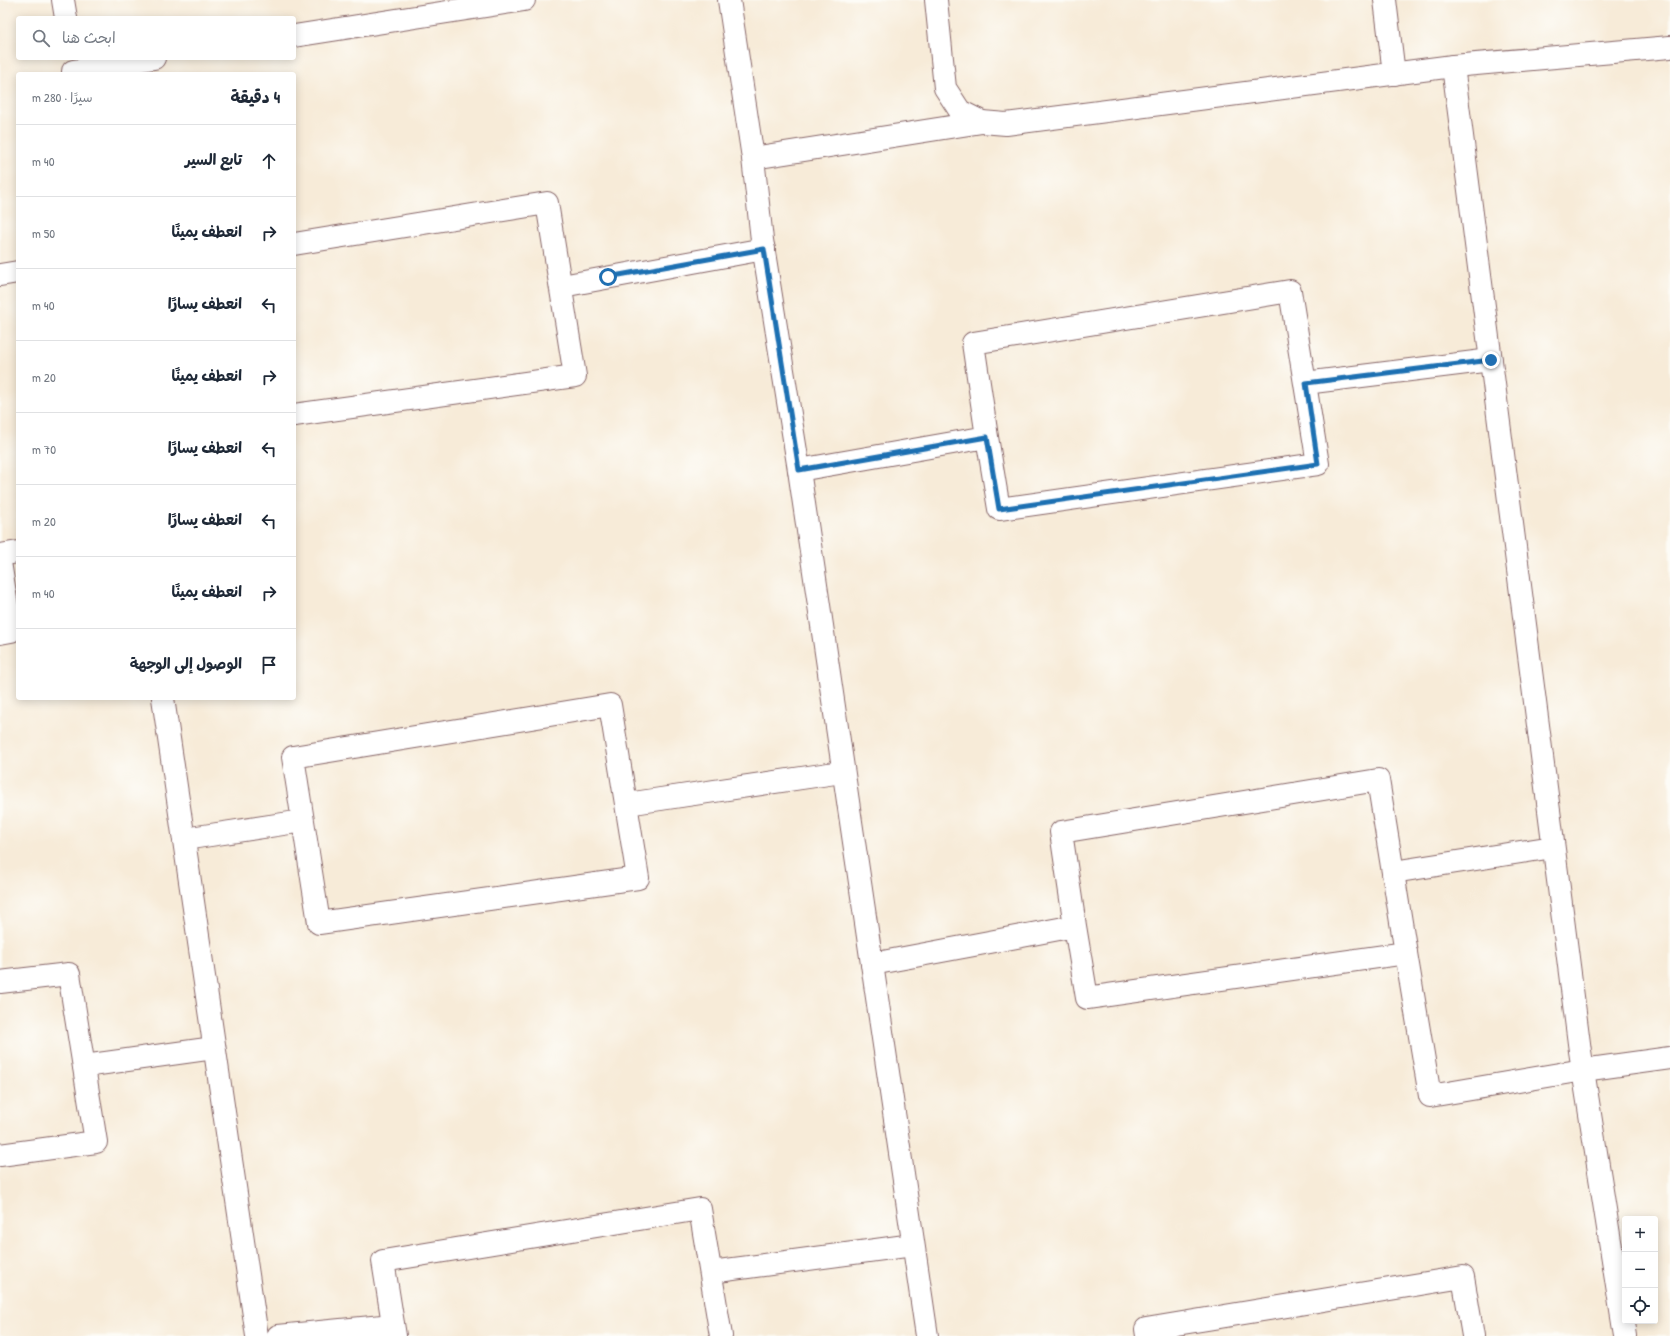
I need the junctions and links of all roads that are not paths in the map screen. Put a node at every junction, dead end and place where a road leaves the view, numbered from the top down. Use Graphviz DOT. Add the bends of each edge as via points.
graph roads {
  1 [pos="63,0"];
  2 [pos="524,0"];
  3 [pos="729,0"];
  4 [pos="936,0"];
  5 [pos="1385,0"];
  6 [pos="66,16"];
  7 [pos="296,36"];
  8 [pos="1670,47"];
  9 [pos="138,60"];
  10 [pos="1453,66"];
  11 [pos="73,68"];
  12 [pos="1394,74"];
  13 [pos="982,122"];
  14 [pos="753,158"];
  15 [pos="296,244"];
  16 [pos="764,249"];
  17 [pos="16,272"];
  18 [pos="0,276"];
  19 [pos="562,286"];
  20 [pos="1491,360"];
  21 [pos="1306,383"];
  22 [pos="296,415"];
  23 [pos="987,437"];
  24 [pos="799,470"];
  25 [pos="16,552"];
  26 [pos="0,555"];
  27 [pos="0,562"];
  28 [pos="0,632"];
  29 [pos="163,700"];
  30 [pos="842,772"];
  31 [pos="627,804"];
  32 [pos="303,821"];
  33 [pos="184,838"];
  34 [pos="1553,847"];
  35 [pos="1394,872"];
  36 [pos="1075,926"];
  37 [pos="1406,953"];
  38 [pos="872,964"];
  39 [pos="0,982"];
  40 [pos="214,1048"];
  41 [pos="1670,1058"];
  42 [pos="84,1066"];
  43 [pos="1582,1070"];
  44 [pos="0,1155"];
  45 [pos="914,1245"];
  46 [pos="711,1272"];
  47 [pos="394,1331"];
  48 [pos="257,1336"];
  49 [pos="278,1336"];
  50 [pos="721,1336"];
  51 [pos="927,1336"];
  52 [pos="1147,1336"];
  53 [pos="1473,1336"];
  54 [pos="1624,1336"];
  1 -- 6 [label="street"];
  2 -- 7 [label="street"];
  3 -- 14 [label="street"];
  4 -- 13 [label="street" via="945,88 960,111"];
  5 -- 12 [label="street"];
  8 -- 10 [label="street"];
  9 -- 11 [label="street"];
  10 -- 12 [label="street"];
  10 -- 20 [label="street"];
  12 -- 13 [label="street" via="1006,124"];
  13 -- 14 [label="street"];
  14 -- 16 [label="street"];
  15 -- 19 [label="street" via="547,203"];
  16 -- 19 [label="street"];
  16 -- 24 [label="street"];
  17 -- 18 [label="street"];
  19 -- 22 [label="street" via="575,376"];
  20 -- 21 [label="street"];
  20 -- 34 [label="street"];
  21 -- 23 [label="street" via="1318,464 999,509"];
  21 -- 23 [label="street" via="1290,291 973,343"];
  23 -- 24 [label="street"];
  24 -- 30 [label="street"];
  25 -- 26 [label="street"];
  27 -- 28 [label="street" via="11,631"];
  29 -- 33 [label="street"];
  30 -- 31 [label="street"];
  30 -- 38 [label="street"];
  31 -- 32 [label="street" via="610,705 293,757"];
  31 -- 32 [label="street" via="638,878 319,923"];
  32 -- 33 [label="street"];
  33 -- 40 [label="street"];
  34 -- 35 [label="street"];
  34 -- 43 [label="street"];
  35 -- 36 [label="street" via="1378,780 1061,832"];
  35 -- 37 [label="street"];
  36 -- 37 [label="street" via="1087,998"];
  36 -- 38 [label="street"];
  37 -- 43 [label="street" via="1430,1096"];
  38 -- 45 [label="street"];
  39 -- 42 [label="street" via="69,974"];
  40 -- 42 [label="street"];
  40 -- 48 [label="street"];
  41 -- 43 [label="street"];
  42 -- 44 [label="street" via="96,1142"];
  43 -- 54 [label="street"];
  45 -- 46 [label="street"];
  45 -- 51 [label="street"];
  46 -- 47 [label="street" via="700,1209 383,1261"];
  46 -- 50 [label="street"];
  47 -- 49 [label="street"];
  52 -- 53 [label="street" via="1146,1330 1463,1278"];
}
